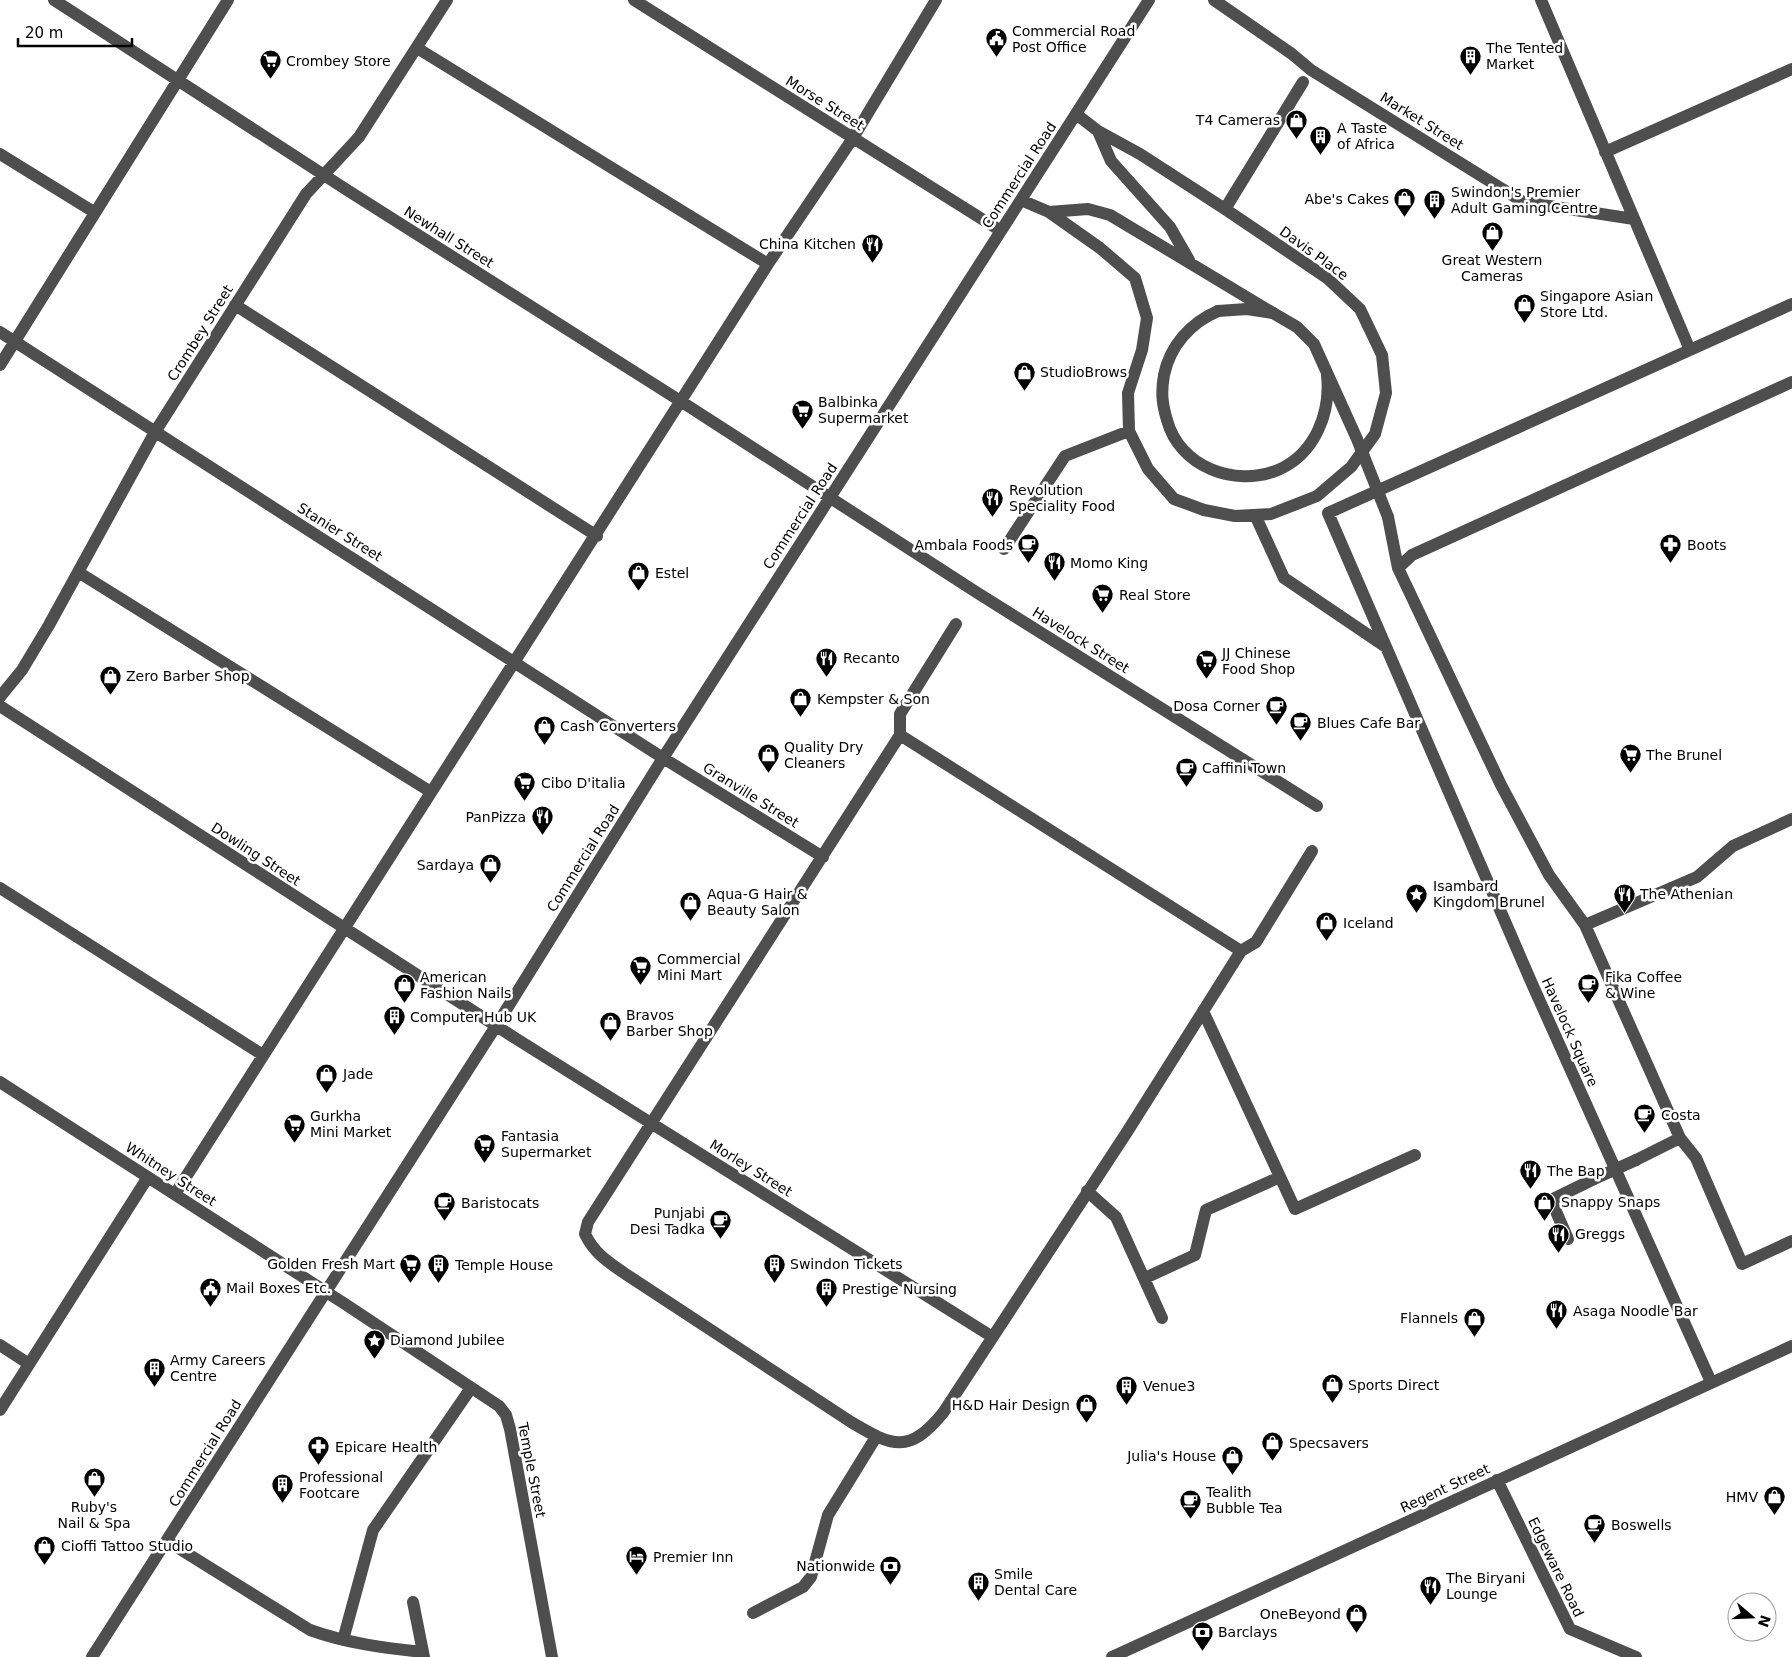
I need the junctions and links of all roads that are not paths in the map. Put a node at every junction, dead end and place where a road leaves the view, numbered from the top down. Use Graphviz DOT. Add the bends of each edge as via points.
graph roads {
  1 [pos="54,0"];
  2 [pos="228,0"];
  3 [pos="448,0"];
  4 [pos="634,0"];
  5 [pos="935,0"];
  6 [pos="1149,0"];
  7 [pos="1214,0"];
  8 [pos="1541,0"];
  9 [pos="417,48"];
  10 [pos="1792,69"];
  11 [pos="178,79"];
  12 [pos="1303,82"];
  13 [pos="1076,114"];
  14 [pos="1098,131"];
  15 [pos="853,138"];
  16 [pos="1605,152"];
  17 [pos="0,154"];
  18 [pos="324,175"];
  19 [pos="1022,200"];
  20 [pos="1225,209"];
  21 [pos="94,212"];
  22 [pos="1049,212"];
  23 [pos="1634,219"];
  24 [pos="1001,231"];
  25 [pos="1190,262"];
  26 [pos="768,264"];
  27 [pos="235,304"];
  28 [pos="1792,304"];
  29 [pos="0,332"];
  30 [pos="15,342"];
  31 [pos="1690,350"];
  32 [pos="0,366"];
  33 [pos="1792,382"];
  34 [pos="682,402"];
  35 [pos="1129,431"];
  36 [pos="155,432"];
  37 [pos="830,497"];
  38 [pos="1254,515"];
  39 [pos="597,536"];
  40 [pos="1004,549"];
  41 [pos="1398,568"];
  42 [pos="78,572"];
  43 [pos="956,624"];
  44 [pos="1387,648"];
  45 [pos="516,662"];
  46 [pos="0,697"];
  47 [pos="0,706"];
  48 [pos="900,735"];
  49 [pos="663,758"];
  50 [pos="431,792"];
  51 [pos="1317,806"];
  52 [pos="1792,820"];
  53 [pos="1312,851"];
  54 [pos="823,857"];
  55 [pos="0,888"];
  56 [pos="1585,925"];
  57 [pos="344,929"];
  58 [pos="1241,951"];
  59 [pos="1204,1011"];
  60 [pos="496,1026"];
  61 [pos="263,1055"];
  62 [pos="0,1082"];
  63 [pos="650,1123"];
  64 [pos="1680,1138"];
  65 [pos="1415,1155"];
  66 [pos="148,1177"];
  67 [pos="1280,1177"];
  68 [pos="1087,1191"];
  69 [pos="175,1194"];
  70 [pos="1568,1239"];
  71 [pos="1792,1241"];
  72 [pos="1145,1278"];
  73 [pos="326,1291"];
  74 [pos="1162,1318"];
  75 [pos="991,1336"];
  76 [pos="0,1345"];
  77 [pos="1792,1346"];
  78 [pos="29,1364"];
  79 [pos="1711,1382"];
  80 [pos="471,1388"];
  81 [pos="0,1410"];
  82 [pos="876,1437"];
  83 [pos="1498,1480"];
  84 [pos="167,1541"];
  85 [pos="413,1602"];
  86 [pos="753,1613"];
  87 [pos="343,1640"];
  88 [pos="423,1655"];
  89 [pos="92,1657"];
  90 [pos="552,1657"];
  91 [pos="1112,1657"];
  92 [pos="1636,1657"];
  1 -- 11 [label="street, Newhall Street"];
  2 -- 11 [label="street"];
  3 -- 9 [label="street, Crombey Street"];
  4 -- 15 [label="street, Morse Street"];
  5 -- 15 [label="street"];
  6 -- 13 [label="street, Commercial Road"];
  7 -- 23 [label="street, Market Street" via="1311,70 1523,202"];
  8 -- 16 [label="street"];
  9 -- 18 [label="street, Crombey Street" via="359,137"];
  9 -- 26 [label="street"];
  10 -- 16 [label="street"];
  11 -- 18 [label="street, Newhall Street"];
  11 -- 21 [label="street"];
  12 -- 20 [label="street"];
  13 -- 14 [label="street, Davis Place"];
  13 -- 19 [label="street, Commercial Road"];
  14 -- 20 [label="street, Davis Place"];
  14 -- 25 [label="street" via="1111,161 1170,227"];
  15 -- 24 [label="street, Morse Street"];
  15 -- 26 [label="street"];
  16 -- 23 [label="street"];
  17 -- 21 [label="street"];
  18 -- 27 [label="street, Crombey Street" via="306,194"];
  18 -- 34 [label="street, Newhall Street"];
  19 -- 22 [label="street, Davis Place"];
  19 -- 24 [label="street, Commercial Road"];
  20 -- 38 [label="street, Davis Place" via="1327,278 1360,309 1382,355 1386,393 1375,434 1351,467 1317,496 1271,514"];
  21 -- 30 [label="street"];
  22 -- 25 [label="street" via="1088,209 1110,215"];
  22 -- 35 [label="street, Davis Place" via="1135,278 1147,318 1142,350 1128,393"];
  23 -- 31 [label="street"];
  24 -- 37 [label="street, Commercial Road"];
  25 -- 41 [label="street, bridge" via="1277,316 1284,320 1304,335 1310,341 1315,346 1326,368 1327,376 1328,390 1326,411 1318,432 1301,454 1278,469 1256,475 1214,471 1197,463 1171,434 1160,393 1172,351 1194,325 1218,311 1247,309 1273,313 1297,327 1314,344 1318,353 1322,361 1326,370 1358,439 1388,517"];
  26 -- 34 [label="street"];
  27 -- 36 [label="street, Crombey Street"];
  27 -- 39 [label="street"];
  28 -- 31 [label="street"];
  29 -- 30 [label="street, Stanier Street"];
  30 -- 32 [label="street"];
  30 -- 36 [label="street, Stanier Street"];
  31 -- 44 [label="street, Havelock Square" via="1328,513"];
  33 -- 41 [label="street" via="1412,555"];
  34 -- 37 [label="street, Newhall Street"];
  34 -- 39 [label="street"];
  35 -- 38 [label="street, Davis Place" via="1148,469 1174,499 1204,510 1235,516"];
  35 -- 40 [label="street" via="1065,456"];
  36 -- 42 [label="street, Crombey Street"];
  36 -- 45 [label="street, Stanier Street"];
  37 -- 49 [label="street, Commercial Road"];
  37 -- 51 [label="street, Havelock Street"];
  38 -- 44 [label="street" via="1284,578"];
  39 -- 45 [label="street"];
  41 -- 56 [label="street" via="1501,785 1549,875"];
  42 -- 46 [label="street, Crombey Street" via="22,670"];
  42 -- 50 [label="street"];
  43 -- 48 [label="street" via="900,714"];
  44 -- 79 [label="street, Havelock Square" via="1533,986"];
  45 -- 49 [label="street, Stanier Street"];
  45 -- 50 [label="street"];
  47 -- 57 [label="street, Dowling Street"];
  48 -- 54 [label="street"];
  48 -- 58 [label="street"];
  49 -- 54 [label="street, Granville Street"];
  49 -- 60 [label="street, Commercial Road"];
  50 -- 57 [label="street"];
  52 -- 56 [label="street" via="1733,846 1696,877"];
  53 -- 58 [label="street" via="1256,942"];
  54 -- 63 [label="street"];
  55 -- 61 [label="street"];
  56 -- 64 [label="street"];
  57 -- 60 [label="street, Dowling Street"];
  57 -- 61 [label="street"];
  58 -- 59 [label="street"];
  59 -- 67 [label="street"];
  59 -- 68 [label="street"];
  60 -- 63 [label="street, Morley Street"];
  60 -- 73 [label="street, Commercial Road"];
  61 -- 69 [label="street"];
  62 -- 66 [label="street, Whitney Street"];
  63 -- 75 [label="street, Morley Street"];
  63 -- 82 [label="street" via="588,1222 585,1234 592,1247 624,1273"];
  64 -- 70 [label="street, bridge" via="1550,1200"];
  64 -- 71 [label="street" via="1696,1158 1742,1264"];
  65 -- 67 [label="street" via="1295,1209"];
  66 -- 69 [label="street, Whitney Street"];
  66 -- 78 [label="street"];
  67 -- 72 [label="street" via="1206,1210 1195,1255"];
  68 -- 72 [label="street" via="1116,1217"];
  68 -- 75 [label="street"];
  69 -- 73 [label="street, Whitney Street"];
  72 -- 74 [label="street"];
  73 -- 80 [label="street, Temple Street"];
  73 -- 84 [label="street, Commercial Road"];
  75 -- 82 [label="street" via="929,1429 919,1437 896,1443"];
  76 -- 78 [label="street"];
  77 -- 79 [label="street, Regent Street"];
  78 -- 81 [label="street"];
  79 -- 83 [label="street, Regent Street"];
  80 -- 87 [label="street" via="373,1530"];
  80 -- 90 [label="street, Temple Street" via="499,1406 506,1415"];
  82 -- 86 [label="street" via="828,1515 811,1577 804,1587"];
  83 -- 91 [label="street, Regent Street"];
  83 -- 92 [label="street, Edgeware Road" via="1566,1623 1574,1633"];
  84 -- 87 [label="street" via="310,1630"];
  84 -- 89 [label="street, Commercial Road"];
  85 -- 88 [label="street"];
  87 -- 88 [label="street"];
}
